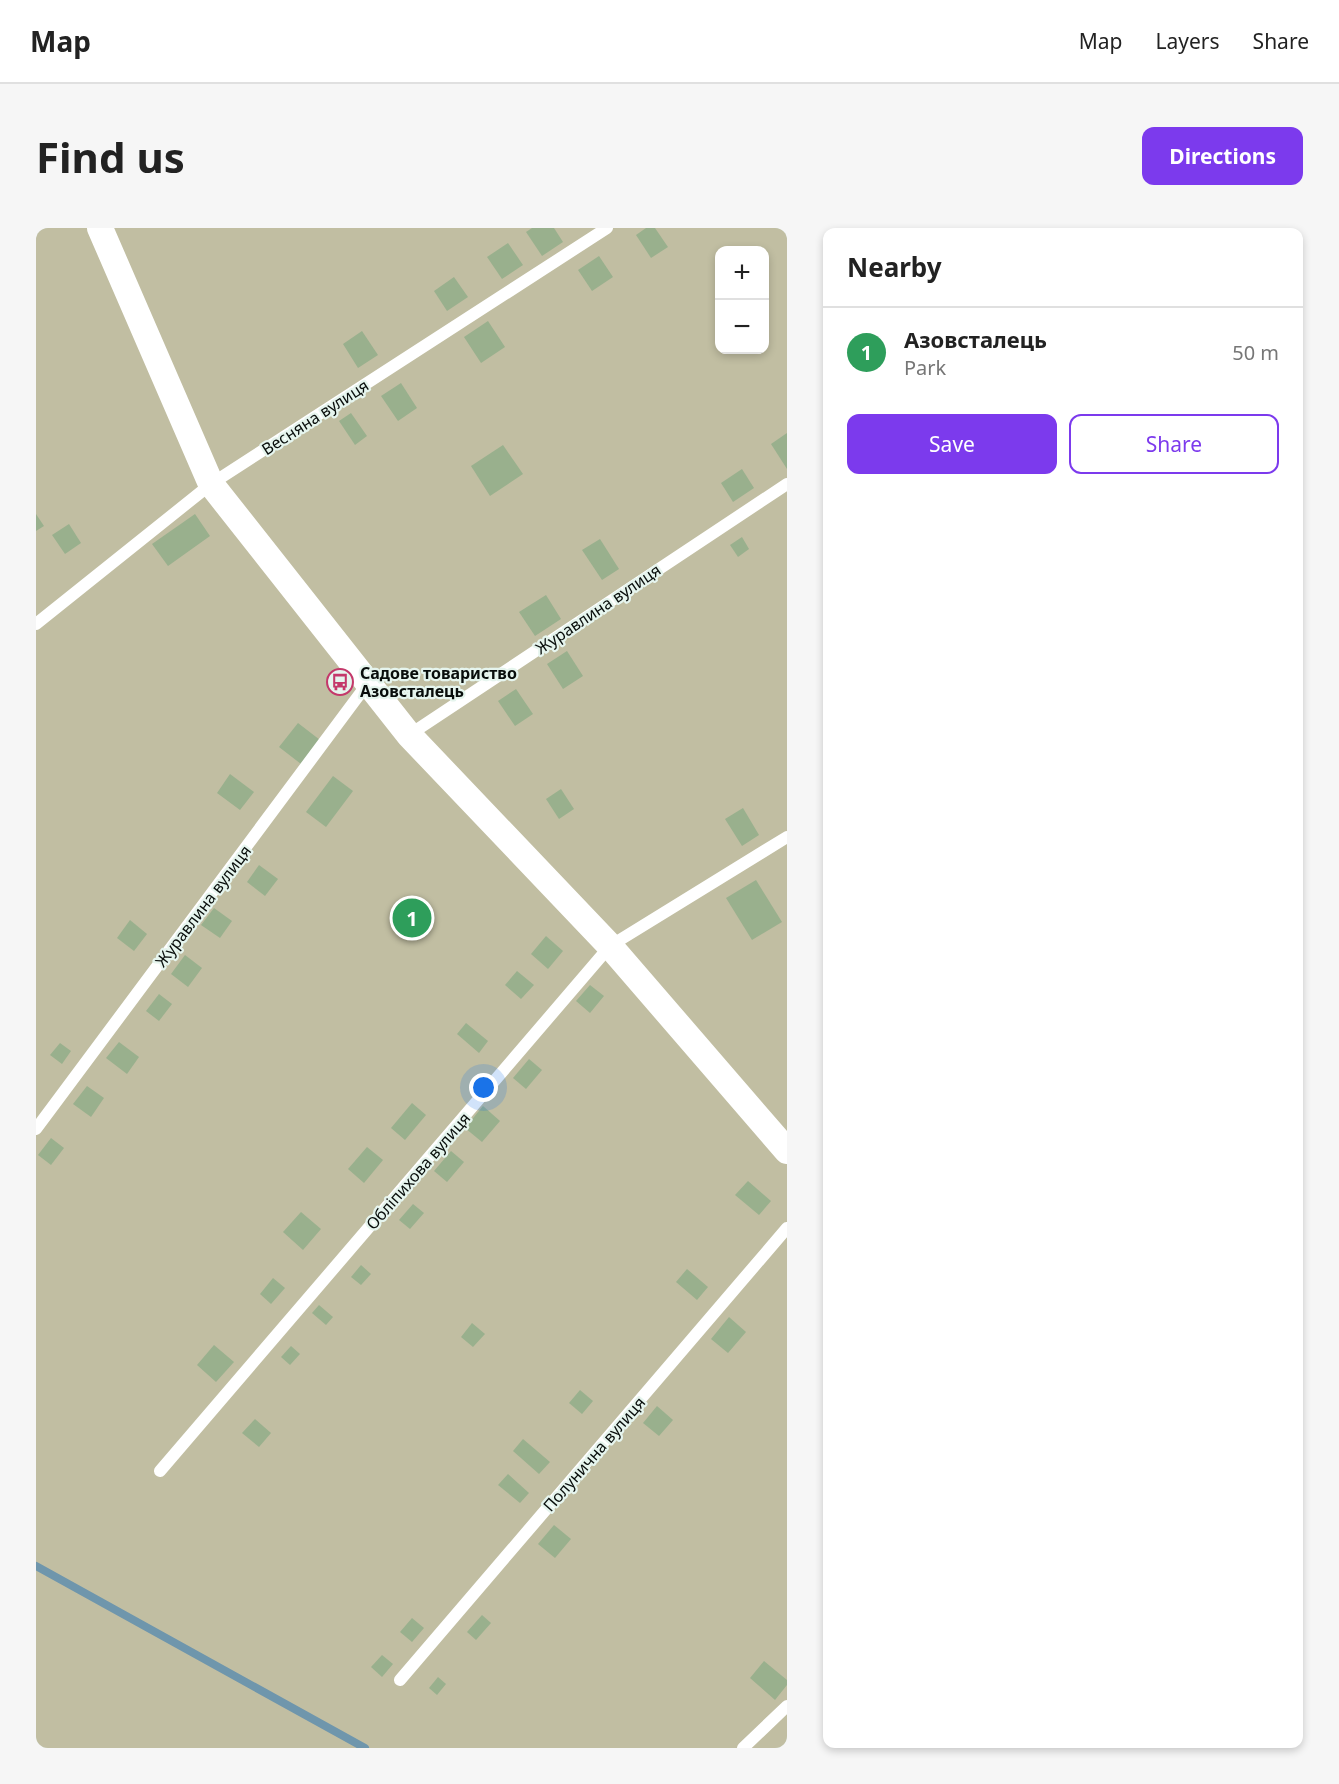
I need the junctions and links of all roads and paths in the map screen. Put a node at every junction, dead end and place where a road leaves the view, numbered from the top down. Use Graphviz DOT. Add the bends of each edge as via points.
graph roads {
  1 [pos="100,228"];
  2 [pos="608,228"];
  3 [pos="211,484"];
  4 [pos="787,484"];
  5 [pos="36,624"];
  6 [pos="368,683"];
  7 [pos="408,735"];
  8 [pos="787,837"];
  9 [pos="610,946"];
  10 [pos="36,1129"];
  11 [pos="787,1151"];
  12 [pos="787,1228"];
  13 [pos="160,1471"];
  14 [pos="400,1680"];
  15 [pos="787,1706"];
  16 [pos="742,1748"];
  1 -- 3 [label="street"];
  2 -- 3 [label="lane, Весняна вулиця"];
  3 -- 5 [label="lane, Весняна вулиця"];
  3 -- 6 [label="street"];
  4 -- 7 [label="lane, Журавлина вулиця"];
  6 -- 7 [label="street"];
  6 -- 10 [label="lane, Журавлина вулиця"];
  7 -- 9 [label="street"];
  8 -- 9 [label="lane, Обліпихова вулиця"];
  9 -- 11 [label="street"];
  9 -- 13 [label="lane, Обліпихова вулиця"];
  12 -- 14 [label="lane, Полунична вулиця"];
  15 -- 16 [label="lane"];
}
